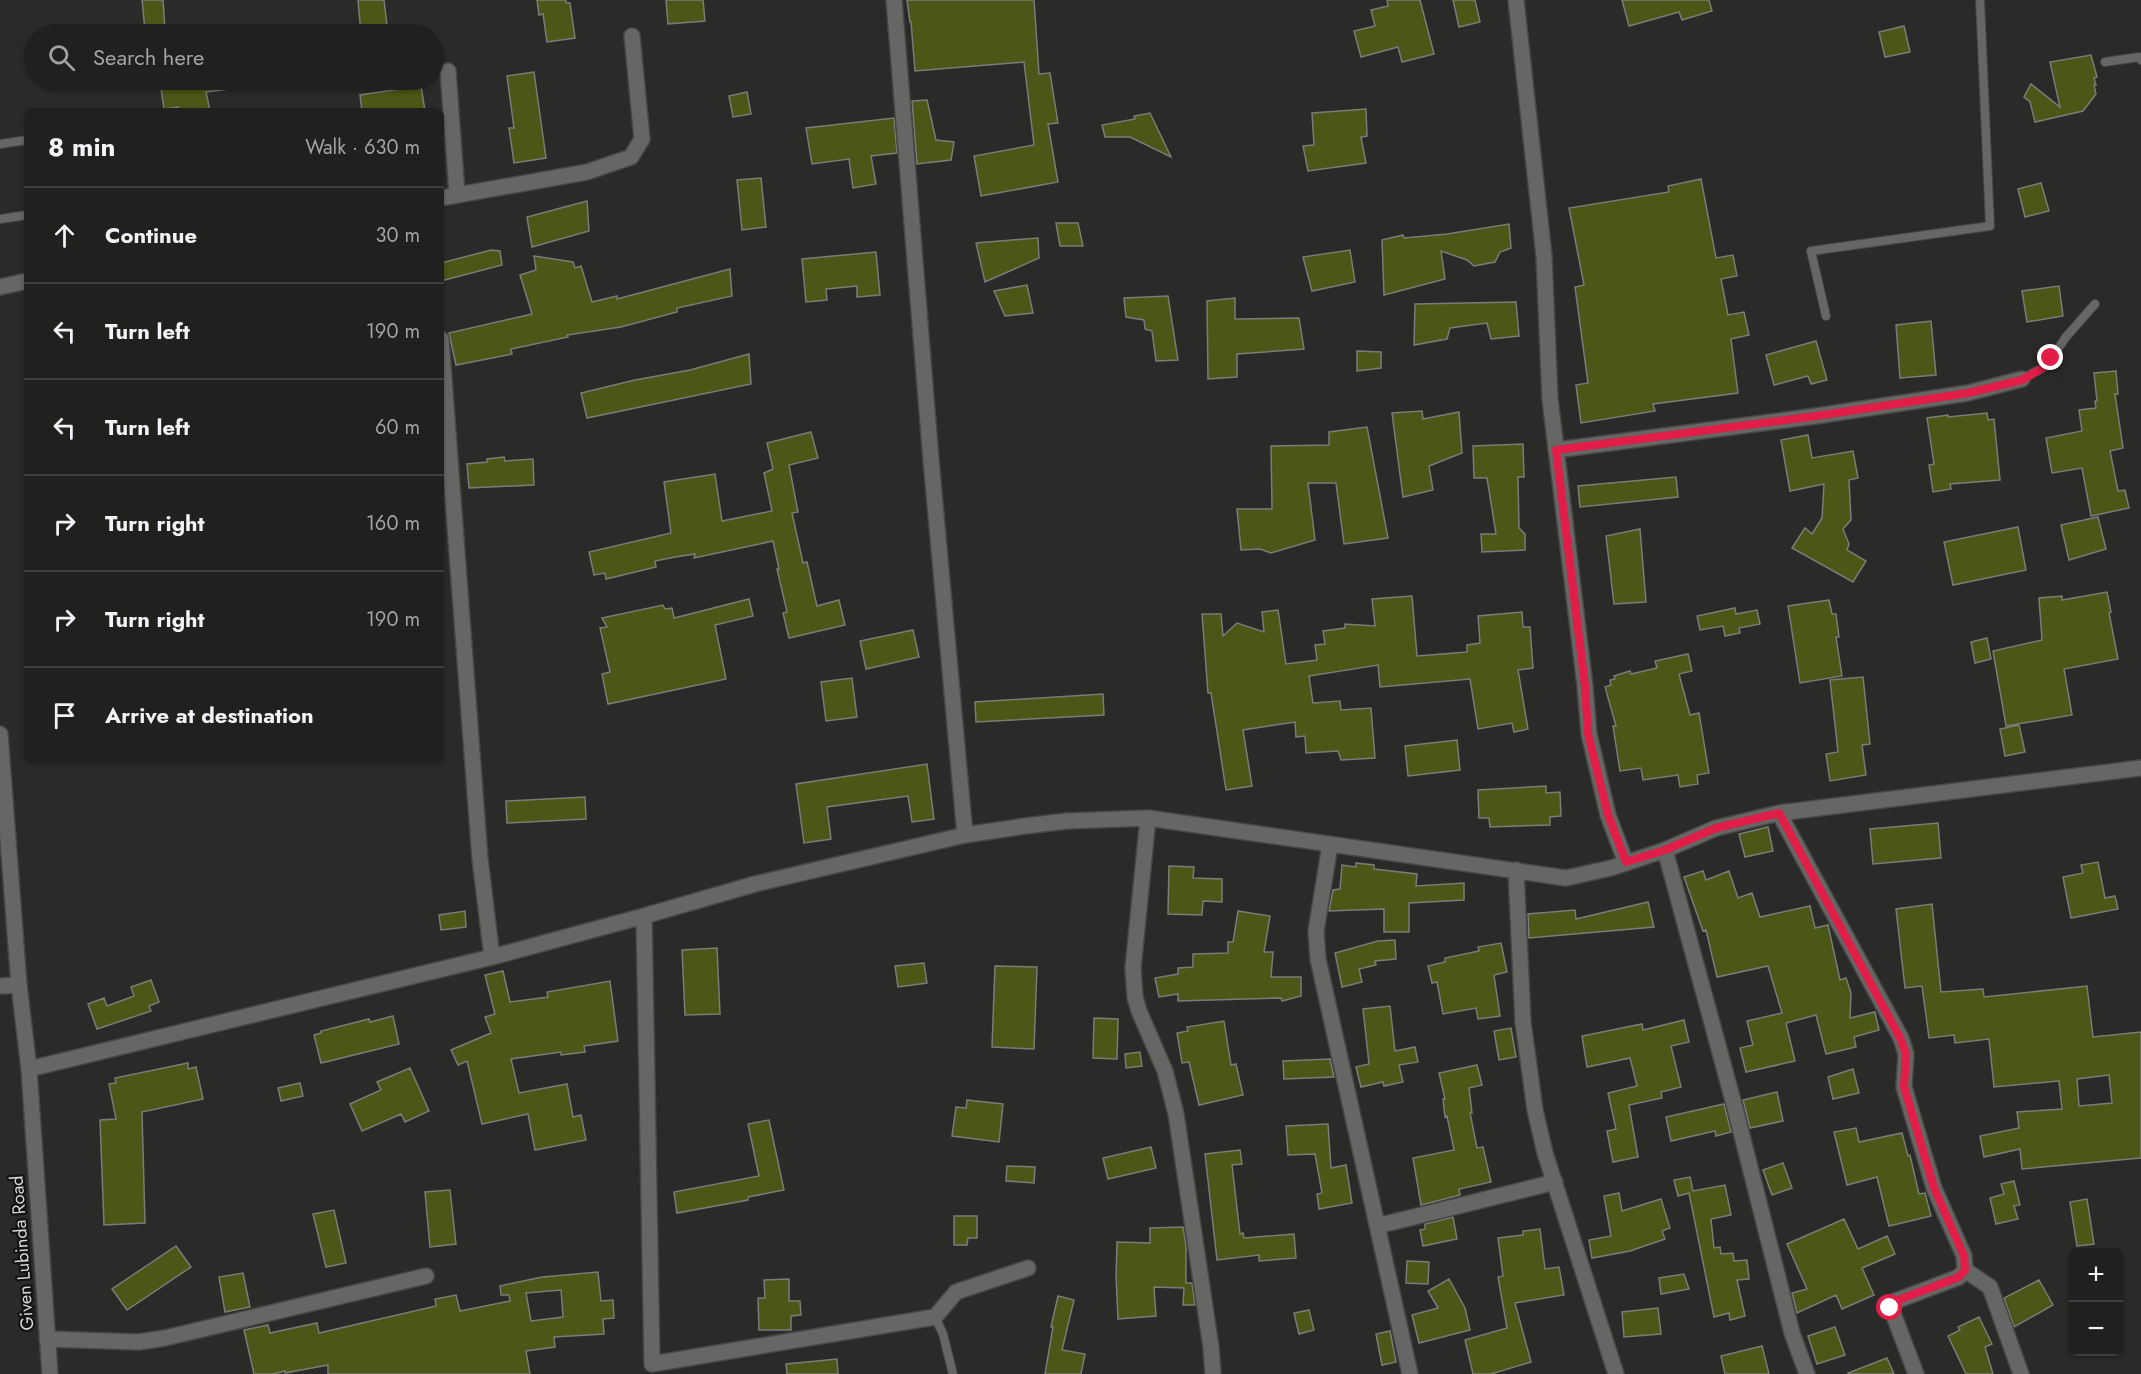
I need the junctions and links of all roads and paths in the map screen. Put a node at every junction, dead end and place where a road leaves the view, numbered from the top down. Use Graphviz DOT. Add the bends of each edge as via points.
graph roads {
  1 [pos="894,0"];
  2 [pos="1516,0"];
  3 [pos="1980,0"];
  4 [pos="632,36"];
  5 [pos="2141,60"];
  6 [pos="2104,62"];
  7 [pos="448,71"];
  8 [pos="24,140"];
  9 [pos="0,144"];
  10 [pos="457,194"];
  11 [pos="444,197"];
  12 [pos="24,215"];
  13 [pos="0,219"];
  14 [pos="24,282"];
  15 [pos="0,287"];
  16 [pos="2095,304"];
  17 [pos="1826,316"];
  18 [pos="444,379"];
  19 [pos="2022,380"];
  20 [pos="1556,450"];
  21 [pos="0,734"];
  22 [pos="2141,768"];
  23 [pos="1779,813"];
  24 [pos="1148,818"];
  25 [pos="965,835"];
  26 [pos="1330,844"];
  27 [pos="1665,850"];
  28 [pos="1626,862"];
  29 [pos="1516,870"];
  30 [pos="644,916"];
  31 [pos="492,957"];
  32 [pos="19,985"];
  33 [pos="0,986"];
  34 [pos="29,1068"];
  35 [pos="1555,1182"];
  36 [pos="1377,1226"];
  37 [pos="1028,1268"];
  38 [pos="1965,1270"];
  39 [pos="426,1276"];
  40 [pos="935,1317"];
  41 [pos="47,1339"];
  42 [pos="50,1374"];
  43 [pos="953,1374"];
  44 [pos="1213,1374"];
  45 [pos="1410,1374"];
  46 [pos="1616,1374"];
  47 [pos="1807,1374"];
  48 [pos="1916,1374"];
  49 [pos="2021,1374"];
  1 -- 25 [label="street"];
  2 -- 20 [label="street" via="1544,256 1548,382"];
  3 -- 17 [label="lane" via="1989,226 1811,251"];
  4 -- 10 [label="street" via="642,139 631,157 587,172"];
  5 -- 6 [label="lane" via="2139,57"];
  7 -- 10 [label="street"];
  8 -- 9 [label="lane"];
  10 -- 11 [label="street"];
  12 -- 13 [label="lane"];
  14 -- 15 [label="street"];
  16 -- 19 [label="lane" via="2046,366"];
  18 -- 31 [label="street" via="480,859"];
  19 -- 20 [label="street" via="1968,393 1816,416"];
  20 -- 28 [label="street" via="1588,734 1608,815"];
  21 -- 32 [label="street, Given Lubinda Road"];
  22 -- 23 [label="street"];
  23 -- 27 [label="street" via="1716,828"];
  23 -- 38 [label="street" via="1900,1038 1906,1054 1904,1087 1934,1188 1964,1256"];
  24 -- 25 [label="street" via="1067,821"];
  24 -- 26 [label="street"];
  24 -- 44 [label="street" via="1133,982 1139,1011 1164,1071 1176,1114"];
  25 -- 30 [label="street" via="755,884"];
  26 -- 29 [label="street"];
  26 -- 36 [label="street" via="1316,931 1318,958"];
  27 -- 28 [label="street"];
  27 -- 47 [label="street" via="1792,1333"];
  28 -- 29 [label="street" via="1566,878"];
  29 -- 35 [label="street" via="1523,1022 1535,1110"];
  30 -- 31 [label="street"];
  30 -- 40 [label="street" via="652,1365"];
  31 -- 34 [label="street"];
  32 -- 33 [label="street"];
  32 -- 34 [label="street, Given Lubinda Road"];
  34 -- 41 [label="street, Given Lubinda Road"];
  35 -- 36 [label="street"];
  35 -- 46 [label="street"];
  36 -- 45 [label="street"];
  37 -- 40 [label="street" via="956,1292"];
  38 -- 48 [label="street" via="1959,1277 1893,1302 1890,1308"];
  38 -- 49 [label="street" via="1990,1287"];
  39 -- 41 [label="street" via="165,1338"];
  40 -- 43 [label="lane"];
  41 -- 42 [label="street, Given Lubinda Road"];
}
